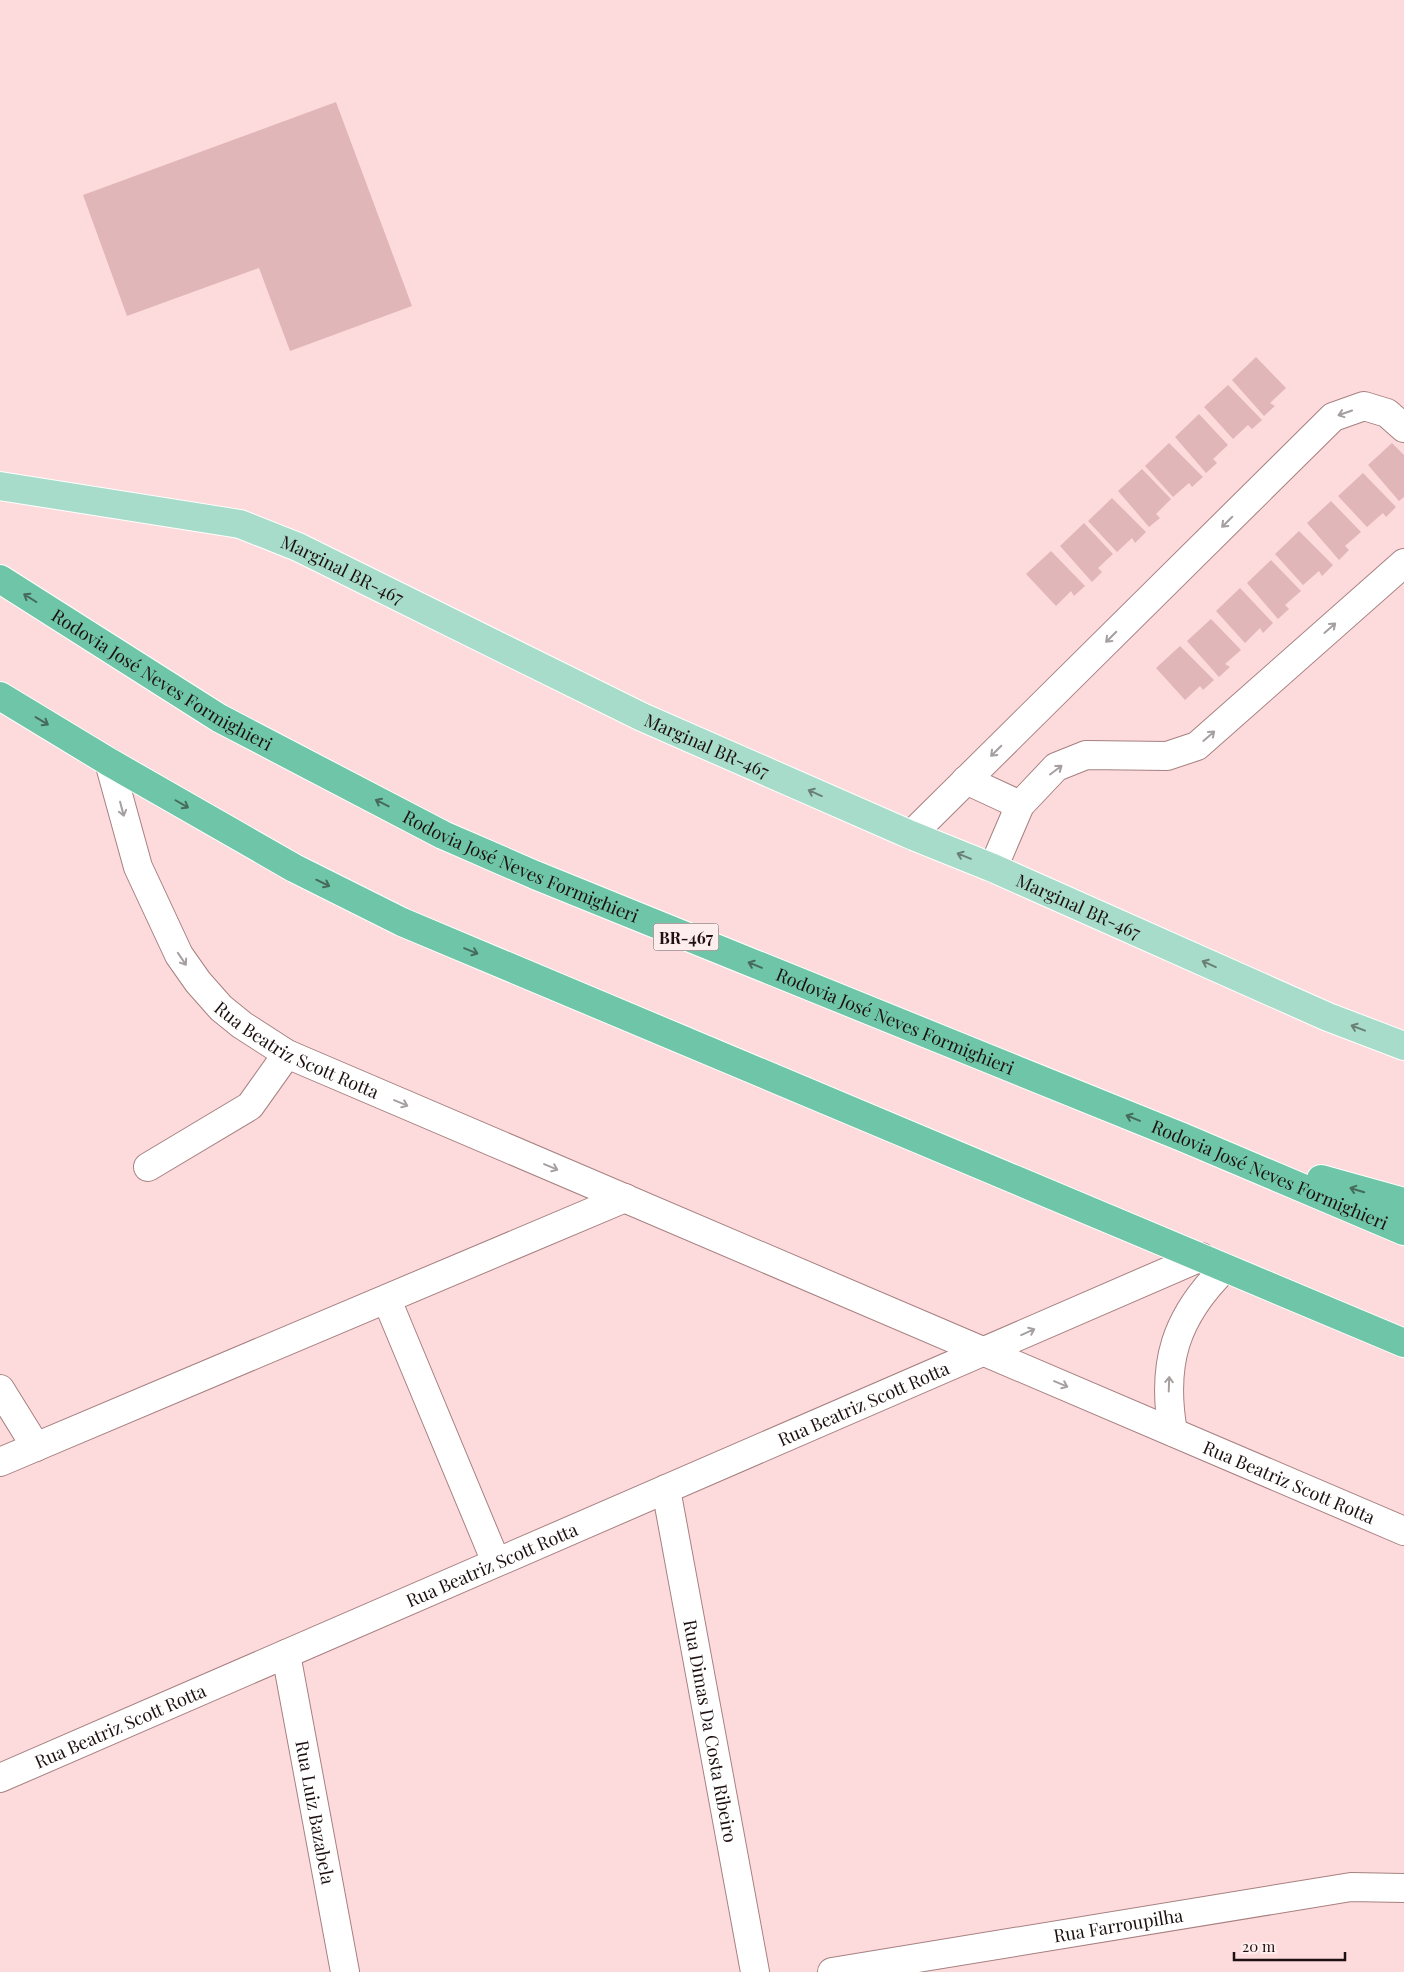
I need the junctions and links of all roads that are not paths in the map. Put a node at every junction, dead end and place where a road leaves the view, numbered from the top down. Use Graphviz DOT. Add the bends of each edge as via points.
graph roads {
  1 [pos="1404,428"];
  2 [pos="0,486"];
  3 [pos="1404,563"];
  4 [pos="0,579"];
  5 [pos="0,696"];
  6 [pos="109,762"];
  7 [pos="966,780"];
  8 [pos="1020,805"];
  9 [pos="911,835"];
  10 [pos="993,868"];
  11 [pos="1404,1046"];
  12 [pos="287,1054"];
  13 [pos="1182,1137"];
  14 [pos="148,1167"];
  15 [pos="625,1198"];
  16 [pos="1404,1202"];
  17 [pos="1404,1231"];
  18 [pos="1201,1257"];
  19 [pos="1226,1268"];
  20 [pos="387,1300"];
  21 [pos="1404,1343"];
  22 [pos="984,1351"];
  23 [pos="0,1389"];
  24 [pos="1174,1432"];
  25 [pos="36,1447"];
  26 [pos="0,1462"];
  27 [pos="666,1489"];
  28 [pos="1404,1531"];
  29 [pos="496,1562"];
  30 [pos="286,1654"];
  31 [pos="0,1778"];
  32 [pos="1404,1888"];
  33 [pos="345,1972"];
  34 [pos="755,1972"];
  35 [pos="832,1972"];
  1 -- 7 [label="street, one-way" via="1387,413 1364,406 1333,417"];
  9 -- 2 [label="main road, Marginal BR-467, one-way" via="642,717 298,547 240,524"];
  8 -- 3 [label="street, one-way" via="1056,767 1086,755 1166,756 1197,746"];
  13 -- 4 [label="highway, Rodovia José Neves Formighieri / BR-467, one-way" via="544,879 443,835 219,718"];
  5 -- 6 [label="highway, one-way"];
  6 -- 12 [label="street, Rua Beatriz Scott Rotta, one-way" via="138,867 179,955 221,1008 256,1036"];
  6 -- 18 [label="highway, one-way" via="294,868 402,922"];
  7 -- 8 [label="street"];
  7 -- 9 [label="street"];
  8 -- 10 [label="street"];
  10 -- 9 [label="main road, Marginal BR-467, one-way"];
  11 -- 10 [label="main road, Marginal BR-467, one-way" via="1328,1017"];
  12 -- 14 [label="street" via="250,1106"];
  12 -- 15 [label="street, Rua Beatriz Scott Rotta, one-way"];
  16 -- 13 [label="highway, one-way"];
  13 -- 17 [label="highway, Rodovia José Neves Formighieri / BR-467"];
  15 -- 20 [label="street"];
  15 -- 22 [label="street, Rua Beatriz Scott Rotta"];
  18 -- 19 [label="highway"];
  22 -- 18 [label="street, Rua Beatriz Scott Rotta, one-way"];
  19 -- 21 [label="highway"];
  24 -- 19 [label="street, one-way" via="1169,1378 1181,1328 1193,1306"];
  20 -- 25 [label="street"];
  20 -- 29 [label="street"];
  22 -- 24 [label="street, Rua Beatriz Scott Rotta, one-way"];
  22 -- 27 [label="street, Rua Beatriz Scott Rotta"];
  23 -- 25 [label="street"];
  24 -- 28 [label="street, Rua Beatriz Scott Rotta"];
  25 -- 26 [label="street"];
  27 -- 29 [label="street, Rua Beatriz Scott Rotta"];
  27 -- 34 [label="street, Rua Dimas Da Costa Ribeiro"];
  29 -- 30 [label="street, Rua Beatriz Scott Rotta"];
  30 -- 31 [label="street, Rua Beatriz Scott Rotta"];
  30 -- 33 [label="street, Rua Luiz Bazabela"];
  32 -- 35 [label="street, Rua Farroupilha" via="1351,1886"];
}
